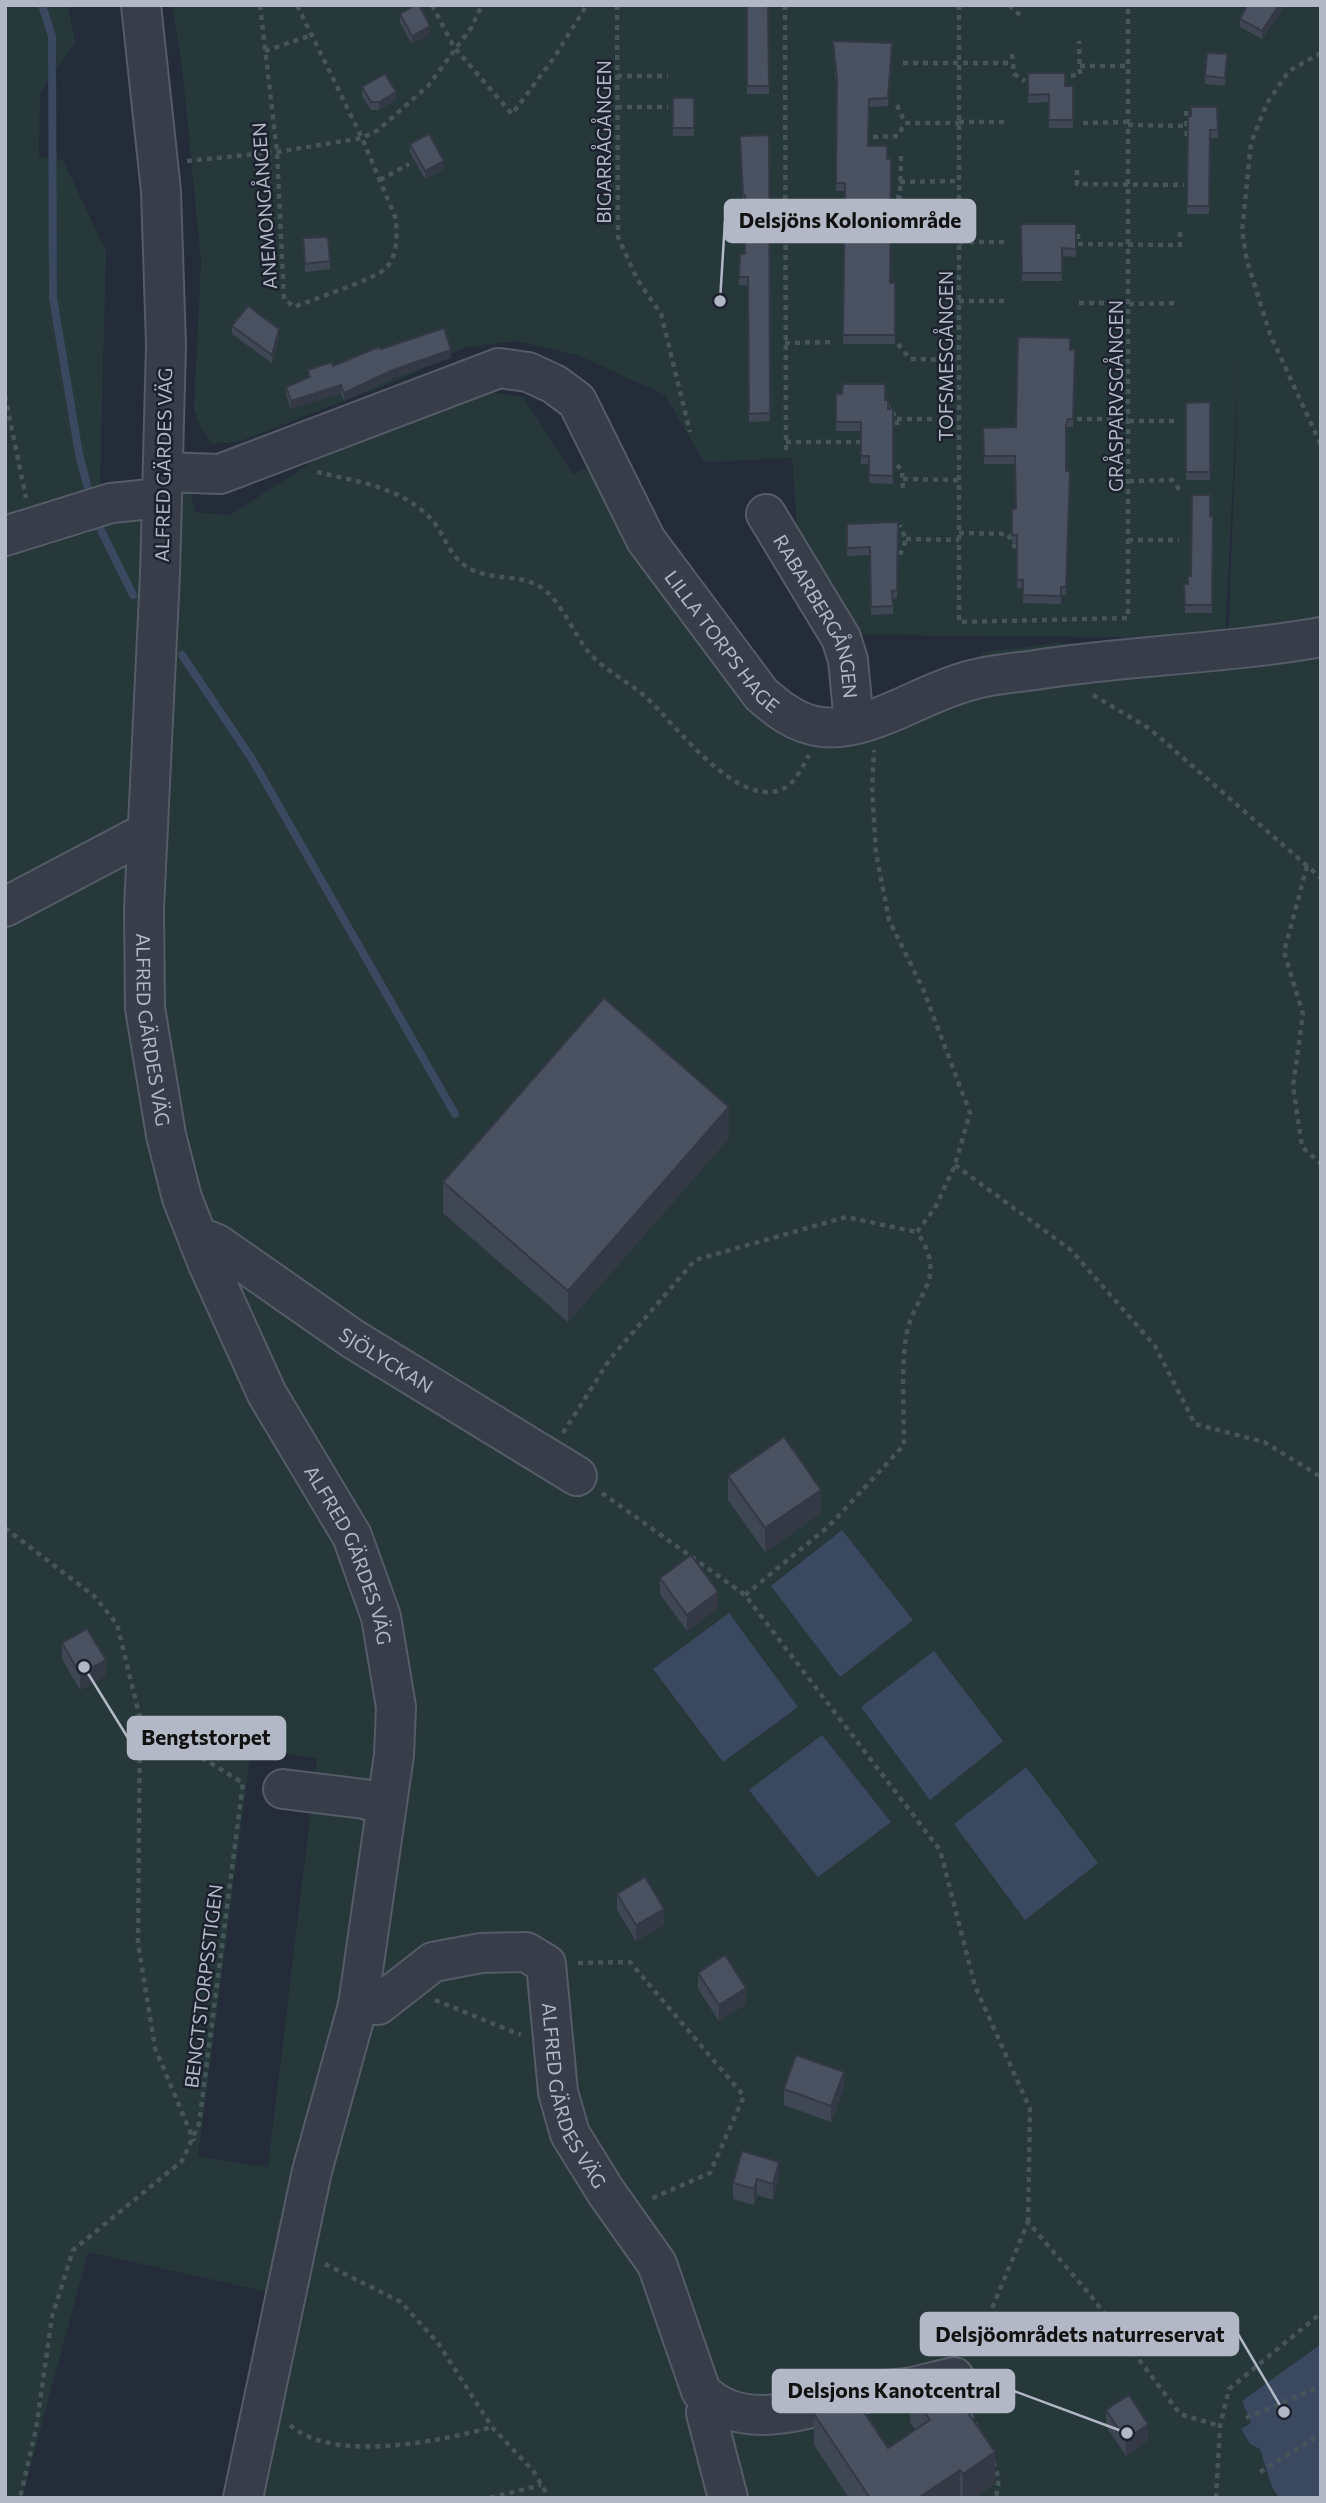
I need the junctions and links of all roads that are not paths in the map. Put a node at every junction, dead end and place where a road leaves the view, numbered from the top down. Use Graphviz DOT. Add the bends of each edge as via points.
graph roads {
  1 [pos="141,5"];
  2 [pos="162,485"];
  3 [pos="766,514"];
  4 [pos="19,531"];
  5 [pos="1321,637"];
  6 [pos="850,722"];
  7 [pos="147,832"];
  8 [pos="5,907"];
  9 [pos="199,1241"];
  10 [pos="562,1467"];
  11 [pos="283,1789"];
  12 [pos="386,1806"];
  13 [pos="358,2005"];
  14 [pos="954,2377"];
  15 [pos="713,2403"];
  16 [pos="243,2498"];
  17 [pos="727,2498"];
  1 -- 2 [label="street, ALFRED GÄRDES VÄG" via="159,167 165,282"];
  2 -- 4 [label="street, LILLA TORPS HAGE"];
  2 -- 6 [label="street, LILLA TORPS HAGE" via="220,474 499,368 527,372 577,401 646,540 761,694 782,713"];
  2 -- 7 [label="street, ALFRED GÄRDES VÄG"];
  3 -- 6 [label="street, RABARBERGÅNGEN" via="841,638 848,660"];
  5 -- 6 [label="street" via="1063,665 971,680"];
  7 -- 8 [label="street"];
  7 -- 9 [label="street, ALFRED GÄRDES VÄG" via="145,1008 172,1160"];
  9 -- 10 [label="street, SJÖLYCKAN" via="218,1244 353,1339"];
  9 -- 12 [label="street, ALFRED GÄRDES VÄG" via="267,1394 352,1536 380,1617 396,1707"];
  11 -- 12 [label="street"];
  12 -- 13 [label="street, ALFRED GÄRDES VÄG"];
  13 -- 15 [label="street, ALFRED GÄRDES VÄG" via="378,2005 433,1962 481,1953 526,1952 546,1964 558,2092 570,2134 657,2264 701,2391"];
  13 -- 16 [label="street, ALFRED GÄRDES VÄG" via="312,2171"];
  14 -- 15 [label="street" via="870,2392 801,2411 758,2415"];
  15 -- 17 [label="street" via="706,2413"];
}
